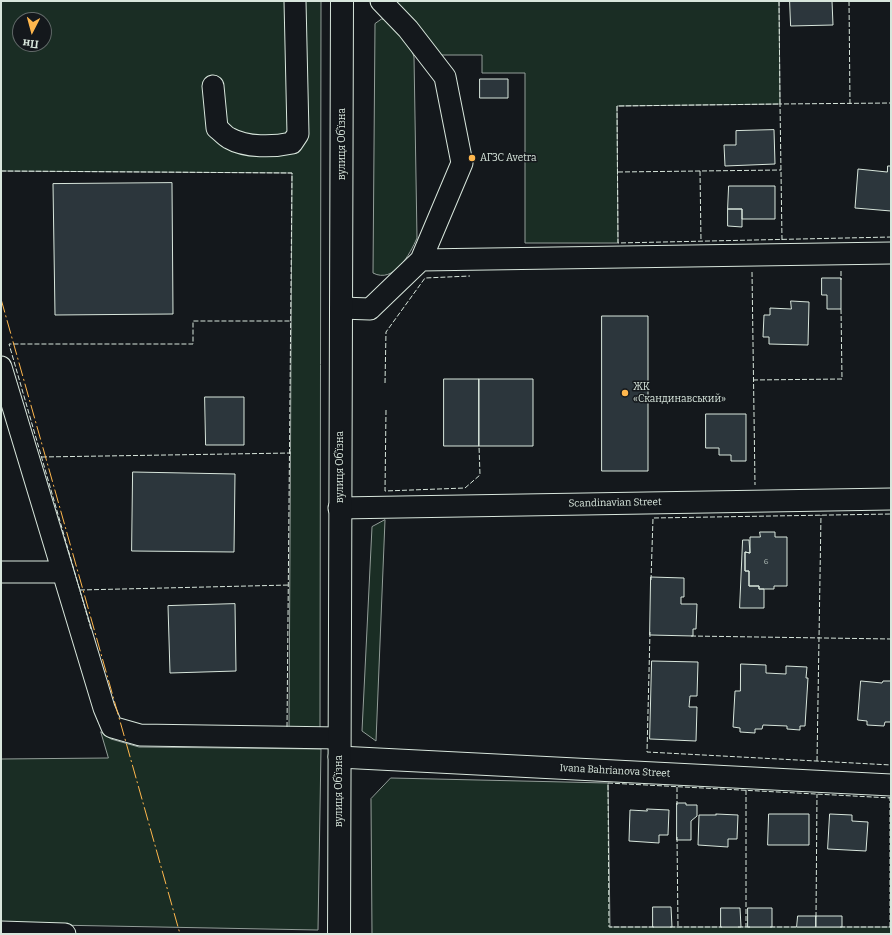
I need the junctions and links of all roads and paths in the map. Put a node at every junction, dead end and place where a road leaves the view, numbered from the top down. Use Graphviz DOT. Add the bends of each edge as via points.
graph roads {
  1 [pos="295,1"];
  2 [pos="342,1"];
  3 [pos="381,1"];
  4 [pos="212,86"];
  5 [pos="891,253"];
  6 [pos="421,260"];
  7 [pos="341,308"];
  8 [pos="1,366"];
  9 [pos="891,499"];
  10 [pos="339,508"];
  11 [pos="1,572"];
  12 [pos="63,572"];
  13 [pos="339,748"];
  14 [pos="891,785"];
  15 [pos="1,932"];
  16 [pos="65,934"];
  17 [pos="339,934"];
  1 -- 4 [label="street" via="298,134 292,143 279,146 244,143 229,138 217,128"];
  2 -- 7 [label="highway, вулиця Об’їзна"];
  3 -- 6 [label="street" via="408,29 445,77 462,162"];
  5 -- 6 [label="street"];
  6 -- 7 [label="street" via="370,309"];
  7 -- 10 [label="highway, вулиця Об’їзна"];
  8 -- 12 [label="street"];
  9 -- 10 [label="street, Scandinavian Street"];
  10 -- 13 [label="highway, вулиця Об’їзна"];
  11 -- 12 [label="street"];
  12 -- 13 [label="street, Ivana Bahrianova Street" via="112,727 140,736"];
  13 -- 14 [label="street, Ivana Bahrianova Street"];
  13 -- 17 [label="highway, вулиця Об’їзна"];
  15 -- 16 [label="street"];
}
